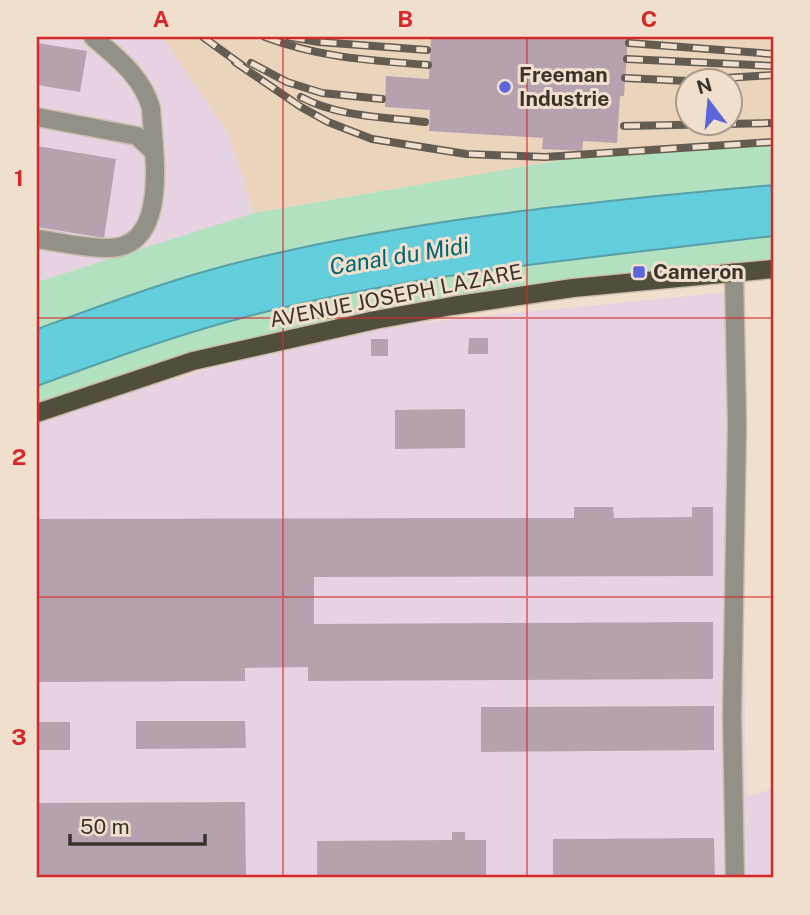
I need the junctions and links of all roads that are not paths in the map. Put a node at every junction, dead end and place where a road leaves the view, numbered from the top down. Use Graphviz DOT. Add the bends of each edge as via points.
graph roads {
  1 [pos="93,37"];
  2 [pos="37,117"];
  3 [pos="153,151"];
  4 [pos="37,239"];
  5 [pos="773,269"];
  6 [pos="734,272"];
  7 [pos="37,413"];
  8 [pos="735,878"];
  1 -- 3 [label="lane" via="136,75 148,94"];
  2 -- 3 [label="lane" via="138,136"];
  3 -- 4 [label="lane" via="152,209 144,231 130,244 108,248"];
  5 -- 6 [label="main road, AVENUE JOSEPH LAZARE"];
  6 -- 7 [label="main road, AVENUE JOSEPH LAZARE" via="573,288 375,320 193,361"];
  6 -- 8 [label="lane"];
}
